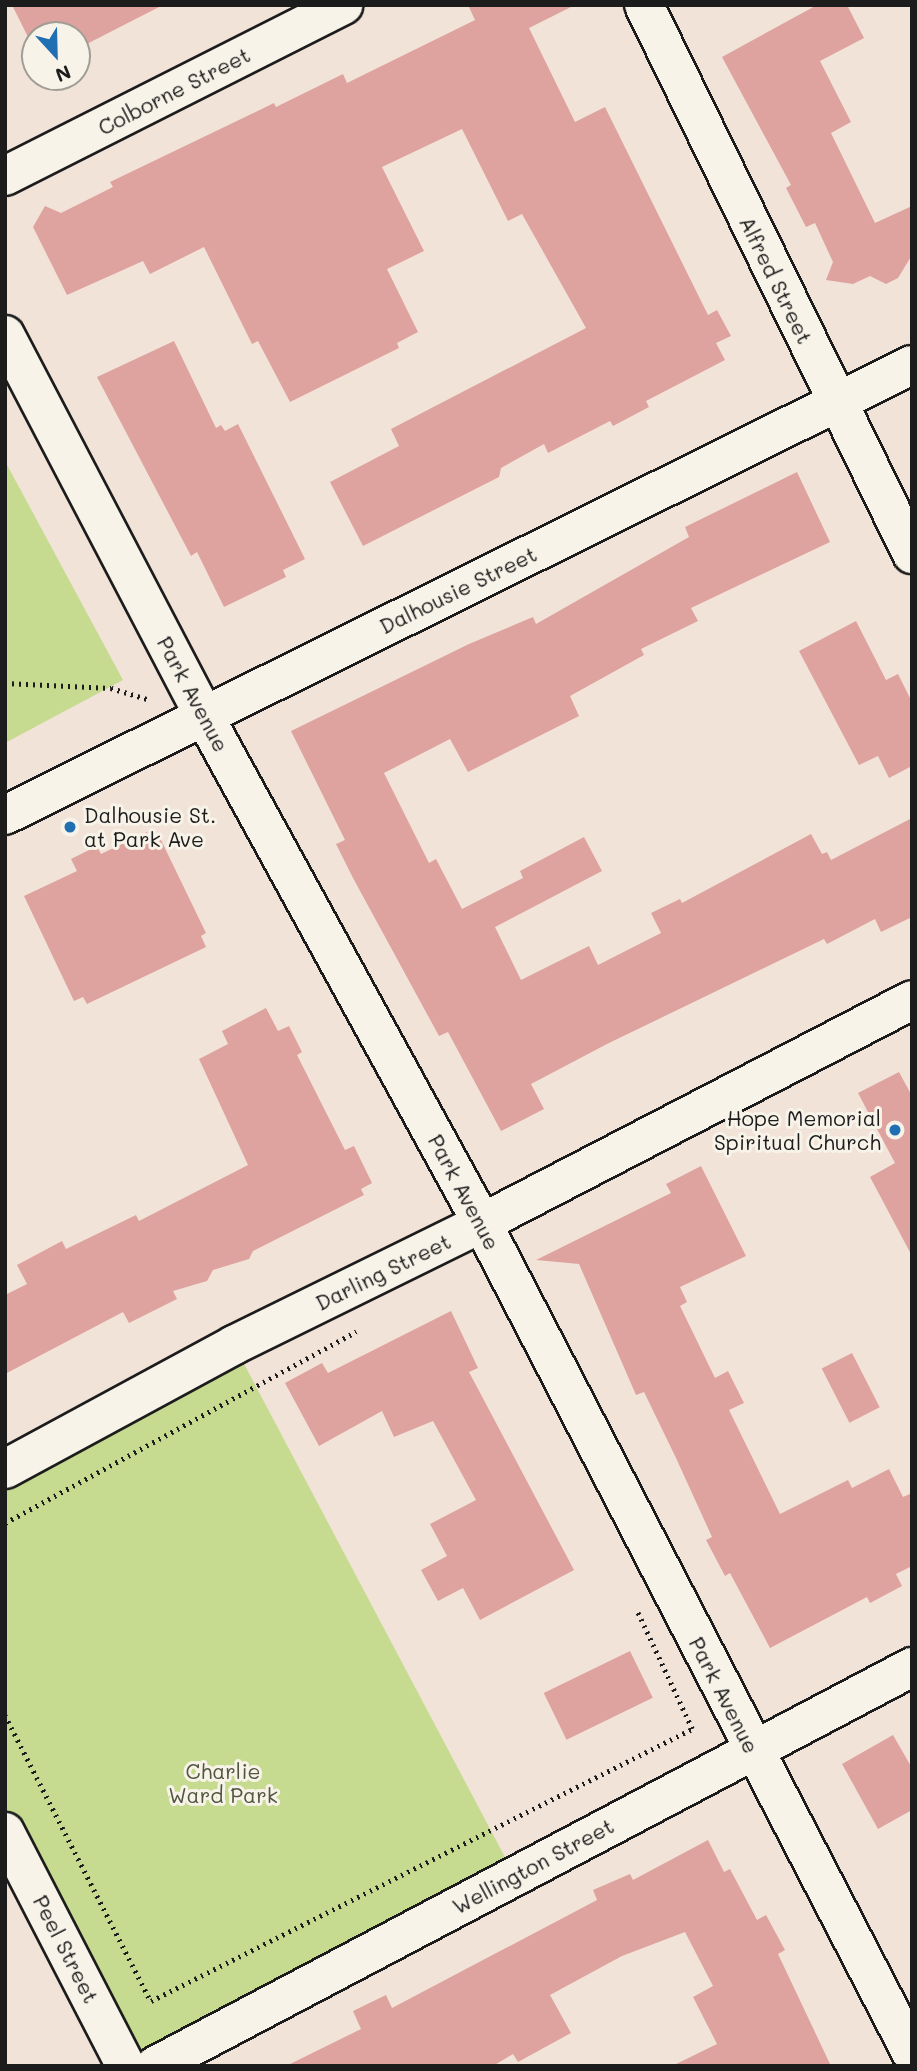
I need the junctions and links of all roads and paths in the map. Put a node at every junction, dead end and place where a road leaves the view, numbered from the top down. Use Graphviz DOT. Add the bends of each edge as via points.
graph roads {
  1 [pos="343,5"];
  2 [pos="644,5"];
  3 [pos="5,176"];
  4 [pos="5,335"];
  5 [pos="912,365"];
  6 [pos="836,405"];
  7 [pos="912,554"];
  8 [pos="5,683"];
  9 [pos="203,714"];
  10 [pos="5,815"];
  11 [pos="912,1000"];
  12 [pos="482,1223"];
  13 [pos="366,1326"];
  14 [pos="5,1469"];
  15 [pos="5,1523"];
  16 [pos="634,1594"];
  17 [pos="912,1667"];
  18 [pos="5,1715"];
  19 [pos="753,1750"];
  20 [pos="5,1832"];
  21 [pos="912,2054"];
  22 [pos="126,2066"];
  23 [pos="155,2066"];
  1 -- 3 [label="street, Colborne Street"];
  2 -- 6 [label="street, Alfred Street"];
  4 -- 9 [label="street, Park Avenue"];
  5 -- 6 [label="street, Dalhousie Street"];
  6 -- 7 [label="street, Alfred Street"];
  6 -- 9 [label="street, Dalhousie Street"];
  8 -- 9 [label="path" via="111,688"];
  9 -- 10 [label="street, Dalhousie Street"];
  9 -- 12 [label="street, Park Avenue"];
  11 -- 12 [label="street, Darling Street"];
  12 -- 14 [label="street, Darling Street" via="234,1345"];
  12 -- 19 [label="street, Park Avenue"];
  13 -- 15 [label="path"];
  16 -- 18 [label="path" via="638,1619 692,1729 150,2001"];
  17 -- 19 [label="street, Wellington Street"];
  19 -- 21 [label="street, Park Avenue"];
  19 -- 23 [label="street, Wellington Street"];
  20 -- 22 [label="street, Peel Street"];
}
